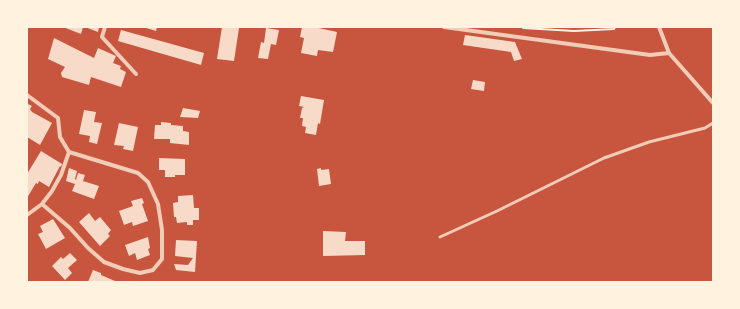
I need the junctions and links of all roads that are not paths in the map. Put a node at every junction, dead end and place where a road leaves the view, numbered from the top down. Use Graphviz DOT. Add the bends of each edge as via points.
graph roads {
  1 [pos="105,27"];
  2 [pos="444,27"];
  3 [pos="659,27"];
  4 [pos="669,52"];
  5 [pos="136,74"];
  6 [pos="27,95"];
  7 [pos="713,103"];
  8 [pos="713,123"];
  9 [pos="69,152"];
  10 [pos="42,204"];
  11 [pos="27,215"];
  12 [pos="440,237"];
  1 -- 5 [label="street" via="102,37"];
  2 -- 4 [label="street" via="650,55"];
  3 -- 4 [label="street"];
  4 -- 7 [label="street"];
  6 -- 9 [label="street" via="58,118 60,137"];
  8 -- 12 [label="lane" via="705,128 649,142 604,158"];
  9 -- 10 [label="street" via="61,175"];
  9 -- 10 [label="street" via="138,173 148,182 158,204 162,230 162,259 153,270 140,272 104,262"];
  10 -- 11 [label="street"];
}
